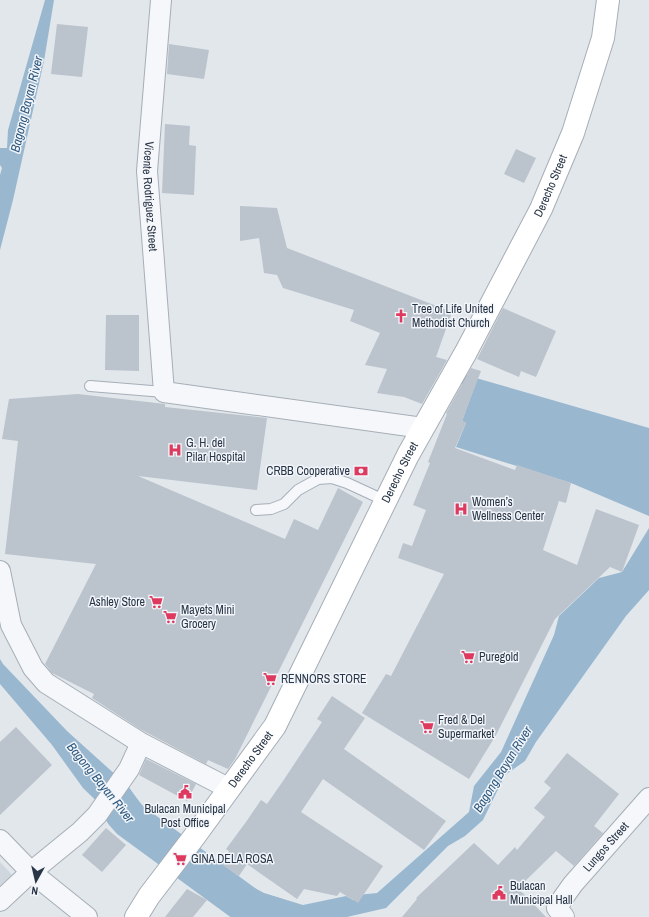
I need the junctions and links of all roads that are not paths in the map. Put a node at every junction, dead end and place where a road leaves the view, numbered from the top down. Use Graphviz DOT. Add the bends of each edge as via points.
graph roads {
  1 [pos="161,0"];
  2 [pos="608,0"];
  3 [pos="90,386"];
  4 [pos="164,392"];
  5 [pos="423,428"];
  6 [pos="386,501"];
  7 [pos="256,510"];
  8 [pos="0,571"];
  9 [pos="141,743"];
  10 [pos="230,789"];
  11 [pos="649,798"];
  12 [pos="0,840"];
  13 [pos="31,872"];
  14 [pos="0,901"];
  15 [pos="87,917"];
  16 [pos="136,917"];
  17 [pos="564,917"];
  1 -- 4 [label="street, Vicente Rodriguez Street" via="147,171"];
  2 -- 5 [label="main road, Derecho Street" via="603,38 573,133 541,209"];
  3 -- 4 [label="lane"];
  4 -- 5 [label="street"];
  5 -- 6 [label="main road, Derecho Street"];
  6 -- 7 [label="lane" via="332,478 318,479 298,490 284,504 271,509"];
  6 -- 10 [label="main road, Derecho Street" via="275,726"];
  8 -- 9 [label="street" via="11,625 33,668 46,683"];
  9 -- 10 [label="street"];
  9 -- 13 [label="street" via="129,769 97,815"];
  10 -- 16 [label="main road, Derecho Street"];
  11 -- 17 [label="street, Lungos Street" via="563,898 557,908"];
  12 -- 13 [label="street"];
  13 -- 14 [label="street"];
  13 -- 15 [label="street"];
}
